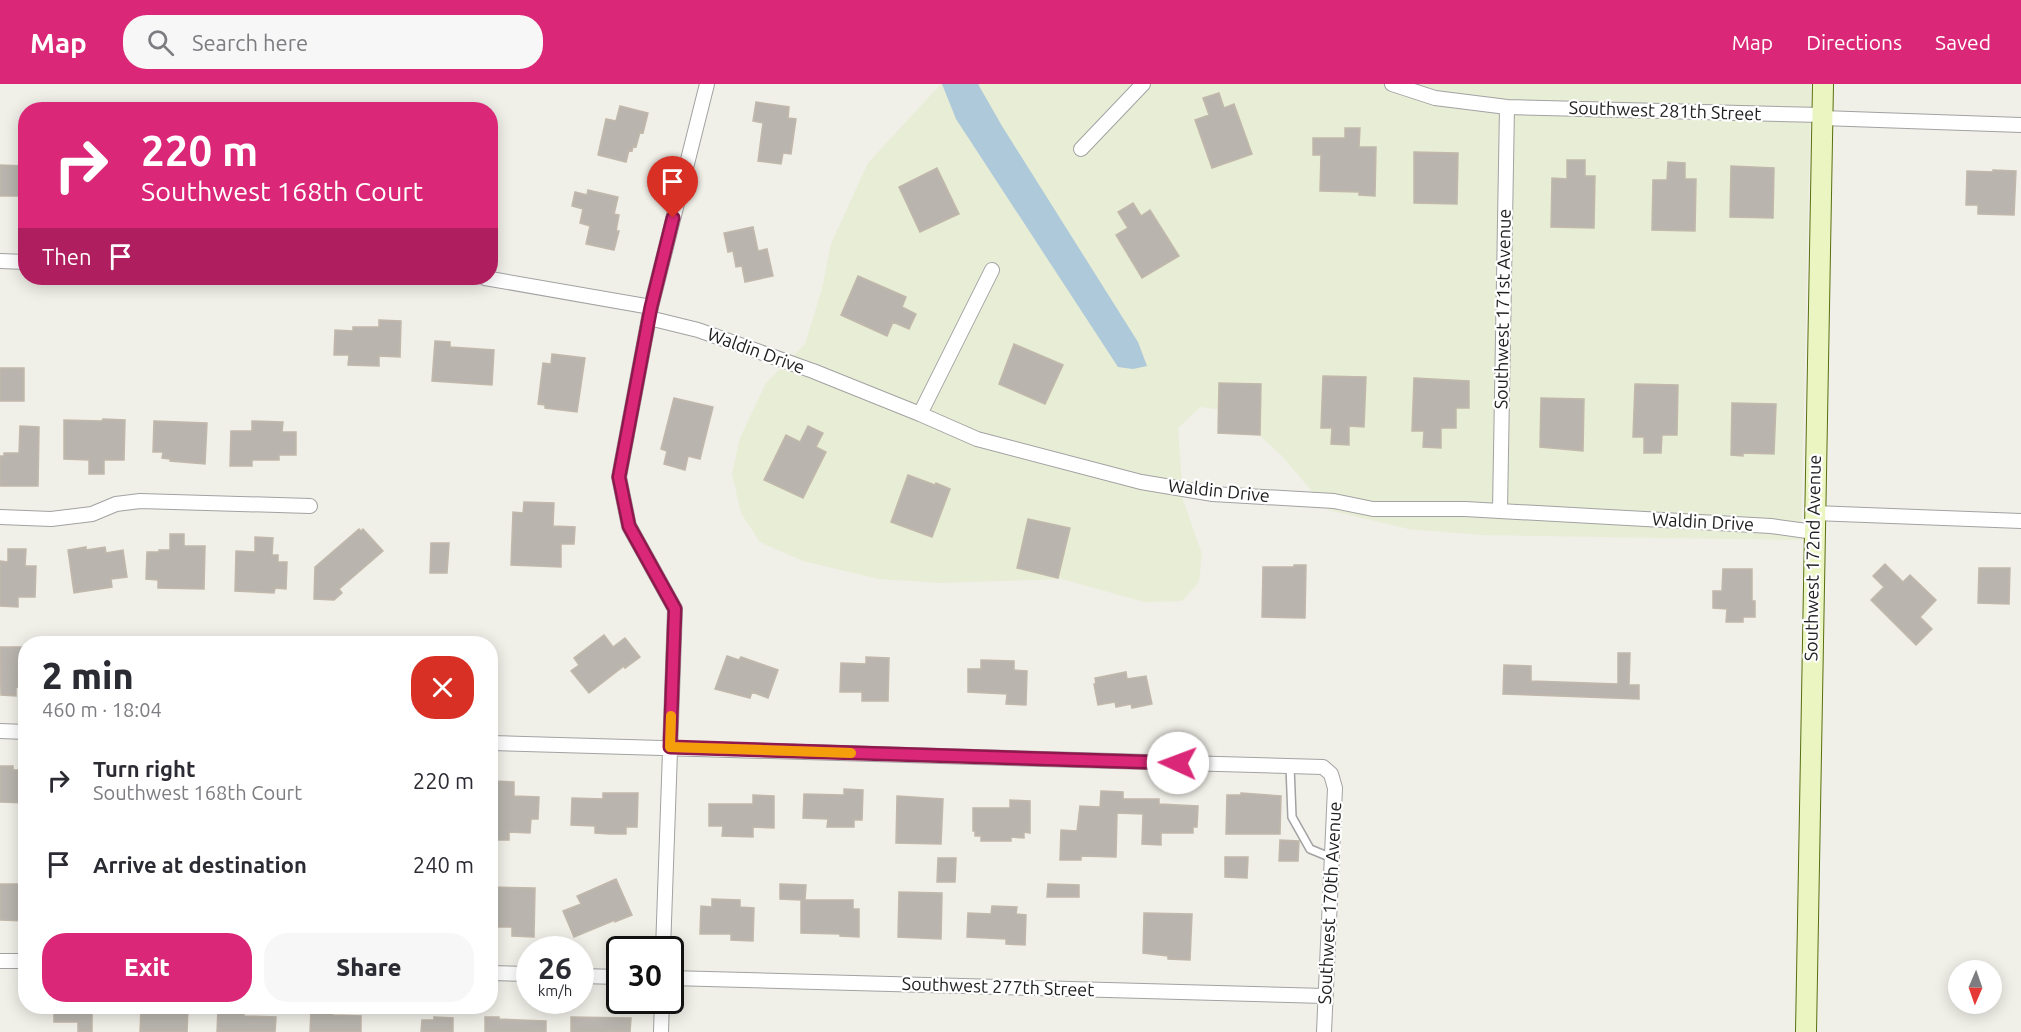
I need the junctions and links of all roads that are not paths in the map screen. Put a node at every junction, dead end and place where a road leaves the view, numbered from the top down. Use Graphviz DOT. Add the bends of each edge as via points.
graph roads {
  1 [pos="707,84"];
  2 [pos="1143,84"];
  3 [pos="1392,84"];
  4 [pos="1823,84"];
  5 [pos="1507,107"];
  6 [pos="1822,116"];
  7 [pos="2021,125"];
  8 [pos="1081,149"];
  9 [pos="0,261"];
  10 [pos="18,262"];
  11 [pos="992,270"];
  12 [pos="498,281"];
  13 [pos="650,313"];
  14 [pos="921,414"];
  15 [pos="310,506"];
  16 [pos="1500,510"];
  17 [pos="0,517"];
  18 [pos="2021,521"];
  19 [pos="1814,523"];
  20 [pos="0,731"];
  21 [pos="18,732"];
  22 [pos="498,743"];
  23 [pos="670,747"];
  24 [pos="1290,766"];
  25 [pos="1332,858"];
  26 [pos="663,936"];
  27 [pos="0,961"];
  28 [pos="18,961"];
  29 [pos="498,973"];
  30 [pos="516,974"];
  31 [pos="684,978"];
  32 [pos="1325,996"];
  33 [pos="662,1014"];
  34 [pos="661,1032"];
  35 [pos="1324,1032"];
  36 [pos="1806,1032"];
  1 -- 13 [label="street"];
  2 -- 8 [label="street"];
  3 -- 5 [label="street, Southwest 281th Street" via="1435,98"];
  4 -- 6 [label="street, Southwest 172nd Avenue"];
  5 -- 6 [label="street, Southwest 281th Street"];
  5 -- 16 [label="street, Southwest 171st Avenue"];
  6 -- 7 [label="street, Southwest 281th Street"];
  6 -- 19 [label="street, Southwest 172nd Avenue"];
  9 -- 10 [label="street"];
  11 -- 14 [label="street"];
  12 -- 13 [label="street, Waldin Drive"];
  13 -- 14 [label="street, Waldin Drive"];
  13 -- 23 [label="street" via="619,477 629,526 675,609"];
  14 -- 16 [label="street, Waldin Drive" via="977,439 1141,482 1213,494 1334,501 1373,509"];
  15 -- 17 [label="street" via="140,501 116,504 92,514 51,519"];
  16 -- 19 [label="street, Waldin Drive" via="1772,526"];
  18 -- 19 [label="street, Waldin Drive"];
  19 -- 36 [label="street, Southwest 172nd Avenue"];
  20 -- 21 [label="street"];
  22 -- 23 [label="street"];
  23 -- 24 [label="street"];
  23 -- 26 [label="street"];
  24 -- 25 [label="lane" via="1292,817 1310,849"];
  24 -- 25 [label="street, Southwest 170th Avenue" via="1323,767 1331,774 1335,788"];
  25 -- 32 [label="street, Southwest 170th Avenue"];
  27 -- 28 [label="street"];
  29 -- 30 [label="street"];
  31 -- 32 [label="street, Southwest 277th Street"];
  32 -- 35 [label="street, Southwest 170th Avenue"];
  33 -- 34 [label="street"];
}
